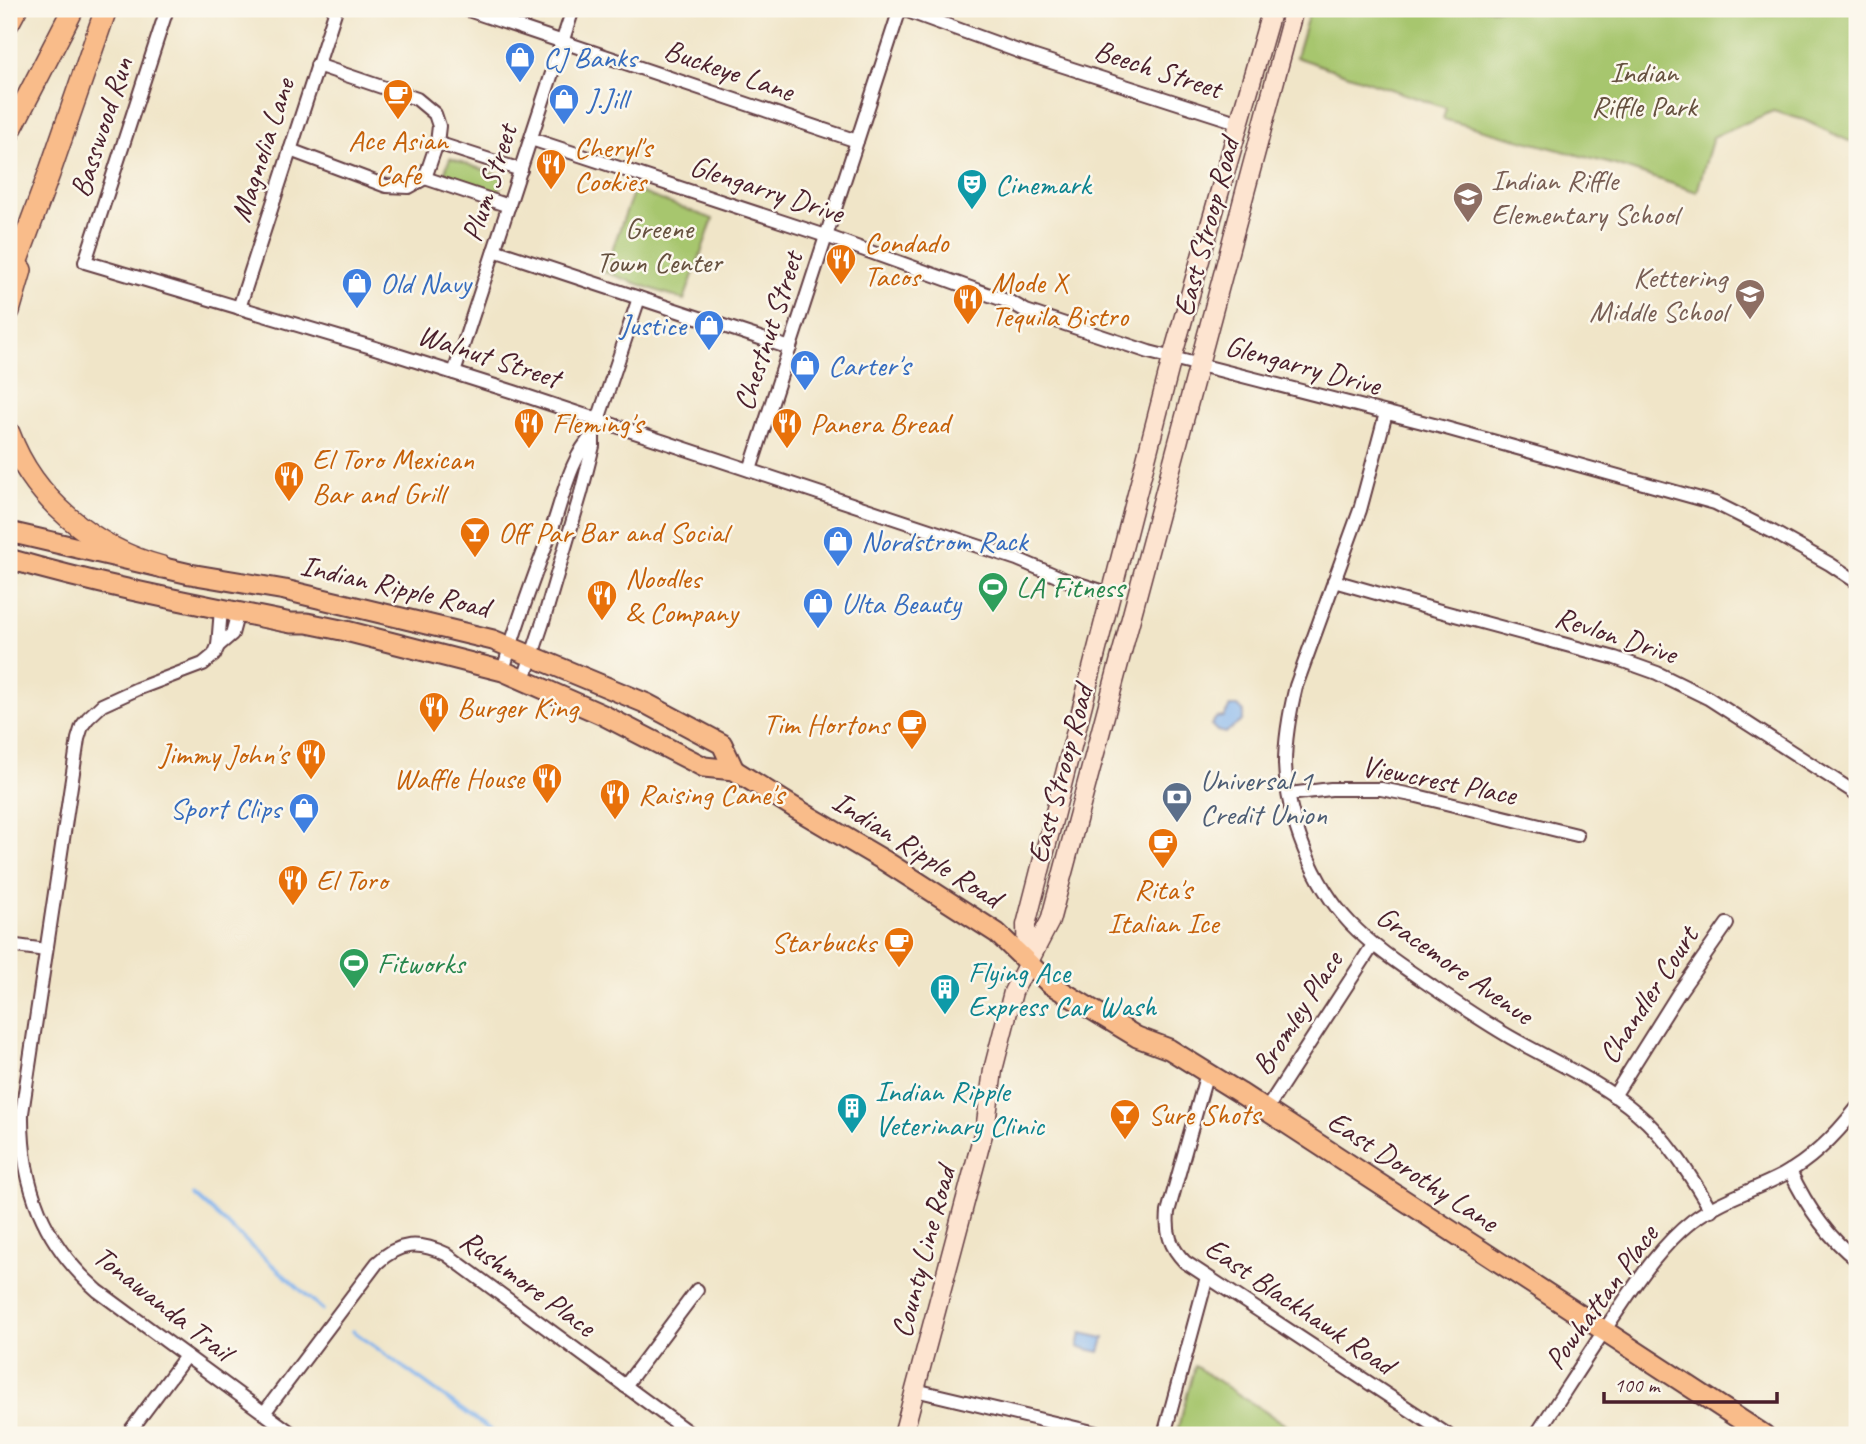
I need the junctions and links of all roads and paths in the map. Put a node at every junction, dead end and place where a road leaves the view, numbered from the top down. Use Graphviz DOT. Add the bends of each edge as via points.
graph roads {
  1 [pos="16,9"];
  2 [pos="73,9"];
  3 [pos="106,9"];
  4 [pos="167,9"];
  5 [pos="336,9"];
  6 [pos="466,9"];
  7 [pos="573,9"];
  8 [pos="901,9"];
  9 [pos="1272,9"];
  10 [pos="1294,9"];
  11 [pos="9,22"];
  12 [pos="563,41"];
  13 [pos="317,65"];
  14 [pos="1240,123"];
  15 [pos="9,132"];
  16 [pos="531,139"];
  17 [pos="857,141"];
  18 [pos="437,143"];
  19 [pos="289,150"];
  20 [pos="521,170"];
  21 [pos="49,174"];
  22 [pos="425,178"];
  23 [pos="509,206"];
  24 [pos="826,236"];
  25 [pos="494,250"];
  26 [pos="85,262"];
  27 [pos="9,282"];
  28 [pos="639,298"];
  29 [pos="239,308"];
  30 [pos="9,311"];
  31 [pos="790,348"];
  32 [pos="1172,358"];
  33 [pos="1199,365"];
  34 [pos="454,373"];
  35 [pos="1386,413"];
  36 [pos="598,419"];
  37 [pos="9,433"];
  38 [pos="593,435"];
  39 [pos="750,470"];
  40 [pos="9,532"];
  41 [pos="9,559"];
  42 [pos="162,566"];
  43 [pos="1334,581"];
  44 [pos="1857,582"];
  45 [pos="285,590"];
  46 [pos="1111,594"];
  47 [pos="230,610"];
  48 [pos="510,647"];
  49 [pos="531,656"];
  50 [pos="503,671"];
  51 [pos="524,679"];
  52 [pos="1086,691"];
  53 [pos="1095,755"];
  54 [pos="734,770"];
  55 [pos="1065,773"];
  56 [pos="1289,794"];
  57 [pos="1857,794"];
  58 [pos="1577,835"];
  59 [pos="1727,923"];
  60 [pos="9,945"];
  61 [pos="1373,945"];
  62 [pos="46,950"];
  63 [pos="1027,962"];
  64 [pos="1207,1073"];
  65 [pos="1614,1096"];
  66 [pos="1857,1108"];
  67 [pos="1266,1110"];
  68 [pos="1790,1171"];
  69 [pos="1711,1210"];
  70 [pos="1857,1260"];
  71 [pos="1207,1277"];
  72 [pos="697,1290"];
  73 [pos="1605,1330"];
  74 [pos="186,1356"];
  75 [pos="625,1386"];
  76 [pos="915,1390"];
  77 [pos="264,1413"];
  78 [pos="127,1435"];
  79 [pos="294,1435"];
  80 [pos="692,1435"];
  81 [pos="902,1435"];
  82 [pos="1105,1435"];
  83 [pos="1164,1435"];
  84 [pos="1448,1435"];
  85 [pos="1536,1435"];
  86 [pos="1765,1435"];
  1 -- 11 [label="highway"];
  2 -- 15 [label="highway"];
  3 -- 21 [label="highway"];
  4 -- 26 [label="street, Basswood Run"];
  5 -- 13 [label="street, Magnolia Lane"];
  6 -- 12 [label="street, Buckeye Lane"];
  7 -- 12 [label="street, Plum Street"];
  8 -- 14 [label="street, Beech Street"];
  8 -- 17 [label="street, Chestnut Street"];
  9 -- 14 [label="main road, East Stroop Road"];
  10 -- 33 [label="main road, East Stroop Road"];
  12 -- 16 [label="street, Plum Street"];
  12 -- 17 [label="street, Buckeye Lane"];
  13 -- 18 [label="street" via="417,99 435,114"];
  13 -- 19 [label="street, Magnolia Lane"];
  14 -- 32 [label="main road, East Stroop Road"];
  16 -- 20 [label="street, Plum Street"];
  16 -- 24 [label="street, Glengarry Drive"];
  17 -- 24 [label="street, Chestnut Street"];
  18 -- 20 [label="street"];
  18 -- 22 [label="street"];
  19 -- 22 [label="street" via="386,186 409,187"];
  19 -- 29 [label="street, Magnolia Lane"];
  20 -- 23 [label="street, Plum Street"];
  21 -- 27 [label="highway"];
  21 -- 30 [label="highway"];
  22 -- 23 [label="street"];
  23 -- 25 [label="street, Plum Street"];
  24 -- 31 [label="street, Chestnut Street"];
  24 -- 32 [label="street, Glengarry Drive" via="1093,334"];
  25 -- 28 [label="street"];
  25 -- 34 [label="street, Plum Street"];
  26 -- 29 [label="street, Walnut Street"];
  28 -- 31 [label="street"];
  28 -- 36 [label="street"];
  29 -- 34 [label="street, Walnut Street"];
  31 -- 39 [label="street, Chestnut Street"];
  32 -- 33 [label="street, Glengarry Drive"];
  32 -- 46 [label="main road, East Stroop Road"];
  33 -- 35 [label="street, Glengarry Drive"];
  33 -- 53 [label="main road, East Stroop Road"];
  34 -- 36 [label="street, Walnut Street"];
  35 -- 43 [label="street, Gracemore Avenue" via="1360,510"];
  35 -- 44 [label="street, Glengarry Drive" via="1715,503"];
  36 -- 38 [label="street"];
  36 -- 39 [label="street, Walnut Street"];
  37 -- 42 [label="highway" via="29,473 68,517 114,548"];
  38 -- 48 [label="street" via="584,444 568,483"];
  38 -- 49 [label="street" via="581,493"];
  39 -- 46 [label="street, Walnut Street"];
  40 -- 42 [label="main road, Indian Ripple Road"];
  41 -- 47 [label="main road, Indian Ripple Road" via="66,576"];
  42 -- 45 [label="main road, Indian Ripple Road"];
  43 -- 56 [label="street, Gracemore Avenue" via="1290,709 1285,763"];
  43 -- 57 [label="street, Revlon Drive" via="1657,673 1708,698"];
  45 -- 47 [label="main road" via="267,598 237,592"];
  45 -- 48 [label="main road, Indian Ripple Road" via="493,639"];
  46 -- 52 [label="main road, East Stroop Road"];
  47 -- 50 [label="main road, Indian Ripple Road" via="346,631"];
  47 -- 62 [label="street, Tonawanda Trail" via="214,655 203,664 102,705 82,726"];
  48 -- 49 [label="main road, Indian Ripple Road"];
  48 -- 50 [label="street"];
  49 -- 51 [label="street"];
  49 -- 54 [label="main road, Indian Ripple Road" via="645,704 722,744"];
  50 -- 51 [label="main road, Indian Ripple Road"];
  51 -- 54 [label="main road, Indian Ripple Road" via="704,767"];
  52 -- 53 [label="main road" via="1092,722 1087,740"];
  52 -- 55 [label="main road, East Stroop Road"];
  53 -- 55 [label="main road" via="1080,759"];
  53 -- 63 [label="main road, East Stroop Road" via="1050,921"];
  54 -- 63 [label="main road, Indian Ripple Road" via="997,933"];
  55 -- 63 [label="main road, East Stroop Road" via="1026,925"];
  56 -- 58 [label="street, Viewcrest Place" via="1381,789"];
  56 -- 61 [label="street, Gracemore Avenue" via="1317,877 1350,923"];
  59 -- 65 [label="street, Chandler Court"];
  60 -- 62 [label="street"];
  61 -- 65 [label="street, Gracemore Avenue" via="1496,1029"];
  61 -- 67 [label="street, Bromley Place"];
  62 -- 74 [label="street, Tonawanda Trail" via="22,1113 30,1189 45,1225 71,1266"];
  63 -- 64 [label="main road, East Dorothy Lane" via="1050,984"];
  63 -- 76 [label="main road, County Line Road" via="1013,992 993,1070 986,1123"];
  64 -- 67 [label="main road, East Dorothy Lane"];
  64 -- 71 [label="street, East Blackhawk Road" via="1166,1227 1177,1254"];
  65 -- 69 [label="street, Gracemore Avenue" via="1670,1146"];
  66 -- 68 [label="street, Powhattan Place" via="1828,1141"];
  67 -- 73 [label="main road, East Dorothy Lane"];
  68 -- 69 [label="street, Powhattan Place"];
  68 -- 70 [label="street" via="1816,1217"];
  69 -- 73 [label="street, Powhattan Place" via="1655,1257"];
  71 -- 83 [label="street"];
  71 -- 84 [label="street, East Blackhawk Road"];
  72 -- 75 [label="street"];
  73 -- 85 [label="street, Powhattan Place"];
  73 -- 86 [label="main road, East Dorothy Lane"];
  74 -- 77 [label="street, Tonawanda Trail"];
  74 -- 78 [label="street"];
  75 -- 77 [label="street, Rushmore Place" via="446,1254 412,1245 393,1250 377,1263"];
  75 -- 80 [label="street, Rushmore Place"];
  76 -- 81 [label="main road, County Line Road"];
  76 -- 82 [label="street"];
  77 -- 79 [label="street, Tonawanda Trail"];
}
